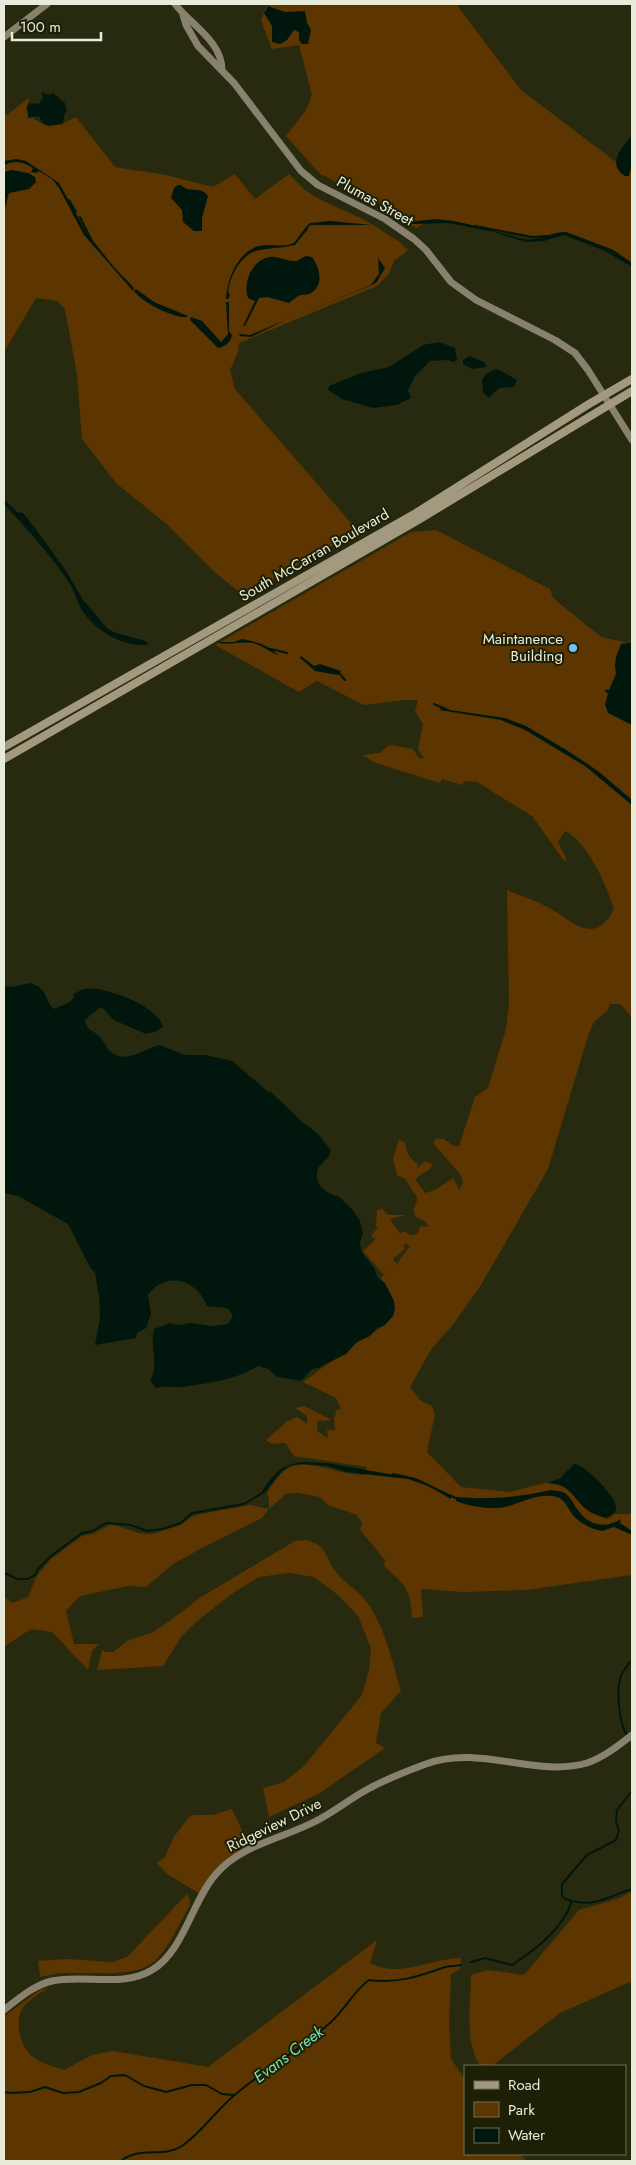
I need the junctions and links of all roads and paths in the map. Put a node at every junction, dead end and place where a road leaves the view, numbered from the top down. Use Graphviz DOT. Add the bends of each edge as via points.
graph roads {
  1 [pos="47,4"];
  2 [pos="175,4"];
  3 [pos="183,15"];
  4 [pos="4,37"];
  5 [pos="222,70"];
  6 [pos="632,379"];
  7 [pos="632,391"];
  8 [pos="604,396"];
  9 [pos="610,405"];
  10 [pos="632,440"];
  11 [pos="4,747"];
  12 [pos="4,759"];
  13 [pos="632,1735"];
  14 [pos="4,2010"];
  1 -- 4 [label="street"];
  2 -- 3 [label="street, Plumas Street"];
  3 -- 5 [label="street, Plumas Street" via="198,46"];
  3 -- 5 [label="street, Plumas Street" via="210,40 222,62"];
  5 -- 8 [label="street, Plumas Street" via="290,159 309,178 335,195 386,219 414,239 451,282 476,300 566,346 582,361"];
  6 -- 8 [label="main road, South McCarran Boulevard"];
  7 -- 9 [label="main road, South McCarran Boulevard"];
  8 -- 9 [label="street, Plumas Street"];
  8 -- 11 [label="main road, South McCarran Boulevard" via="416,513"];
  9 -- 10 [label="street, Plumas Street"];
  9 -- 12 [label="main road, South McCarran Boulevard" via="420,519"];
  13 -- 14 [label="street, Ridgeview Drive" via="607,1754 577,1765 553,1766 455,1757 429,1763 384,1781 318,1821 227,1863 208,1885 170,1954 152,1971 130,1978 51,1981 34,1988"];
}
